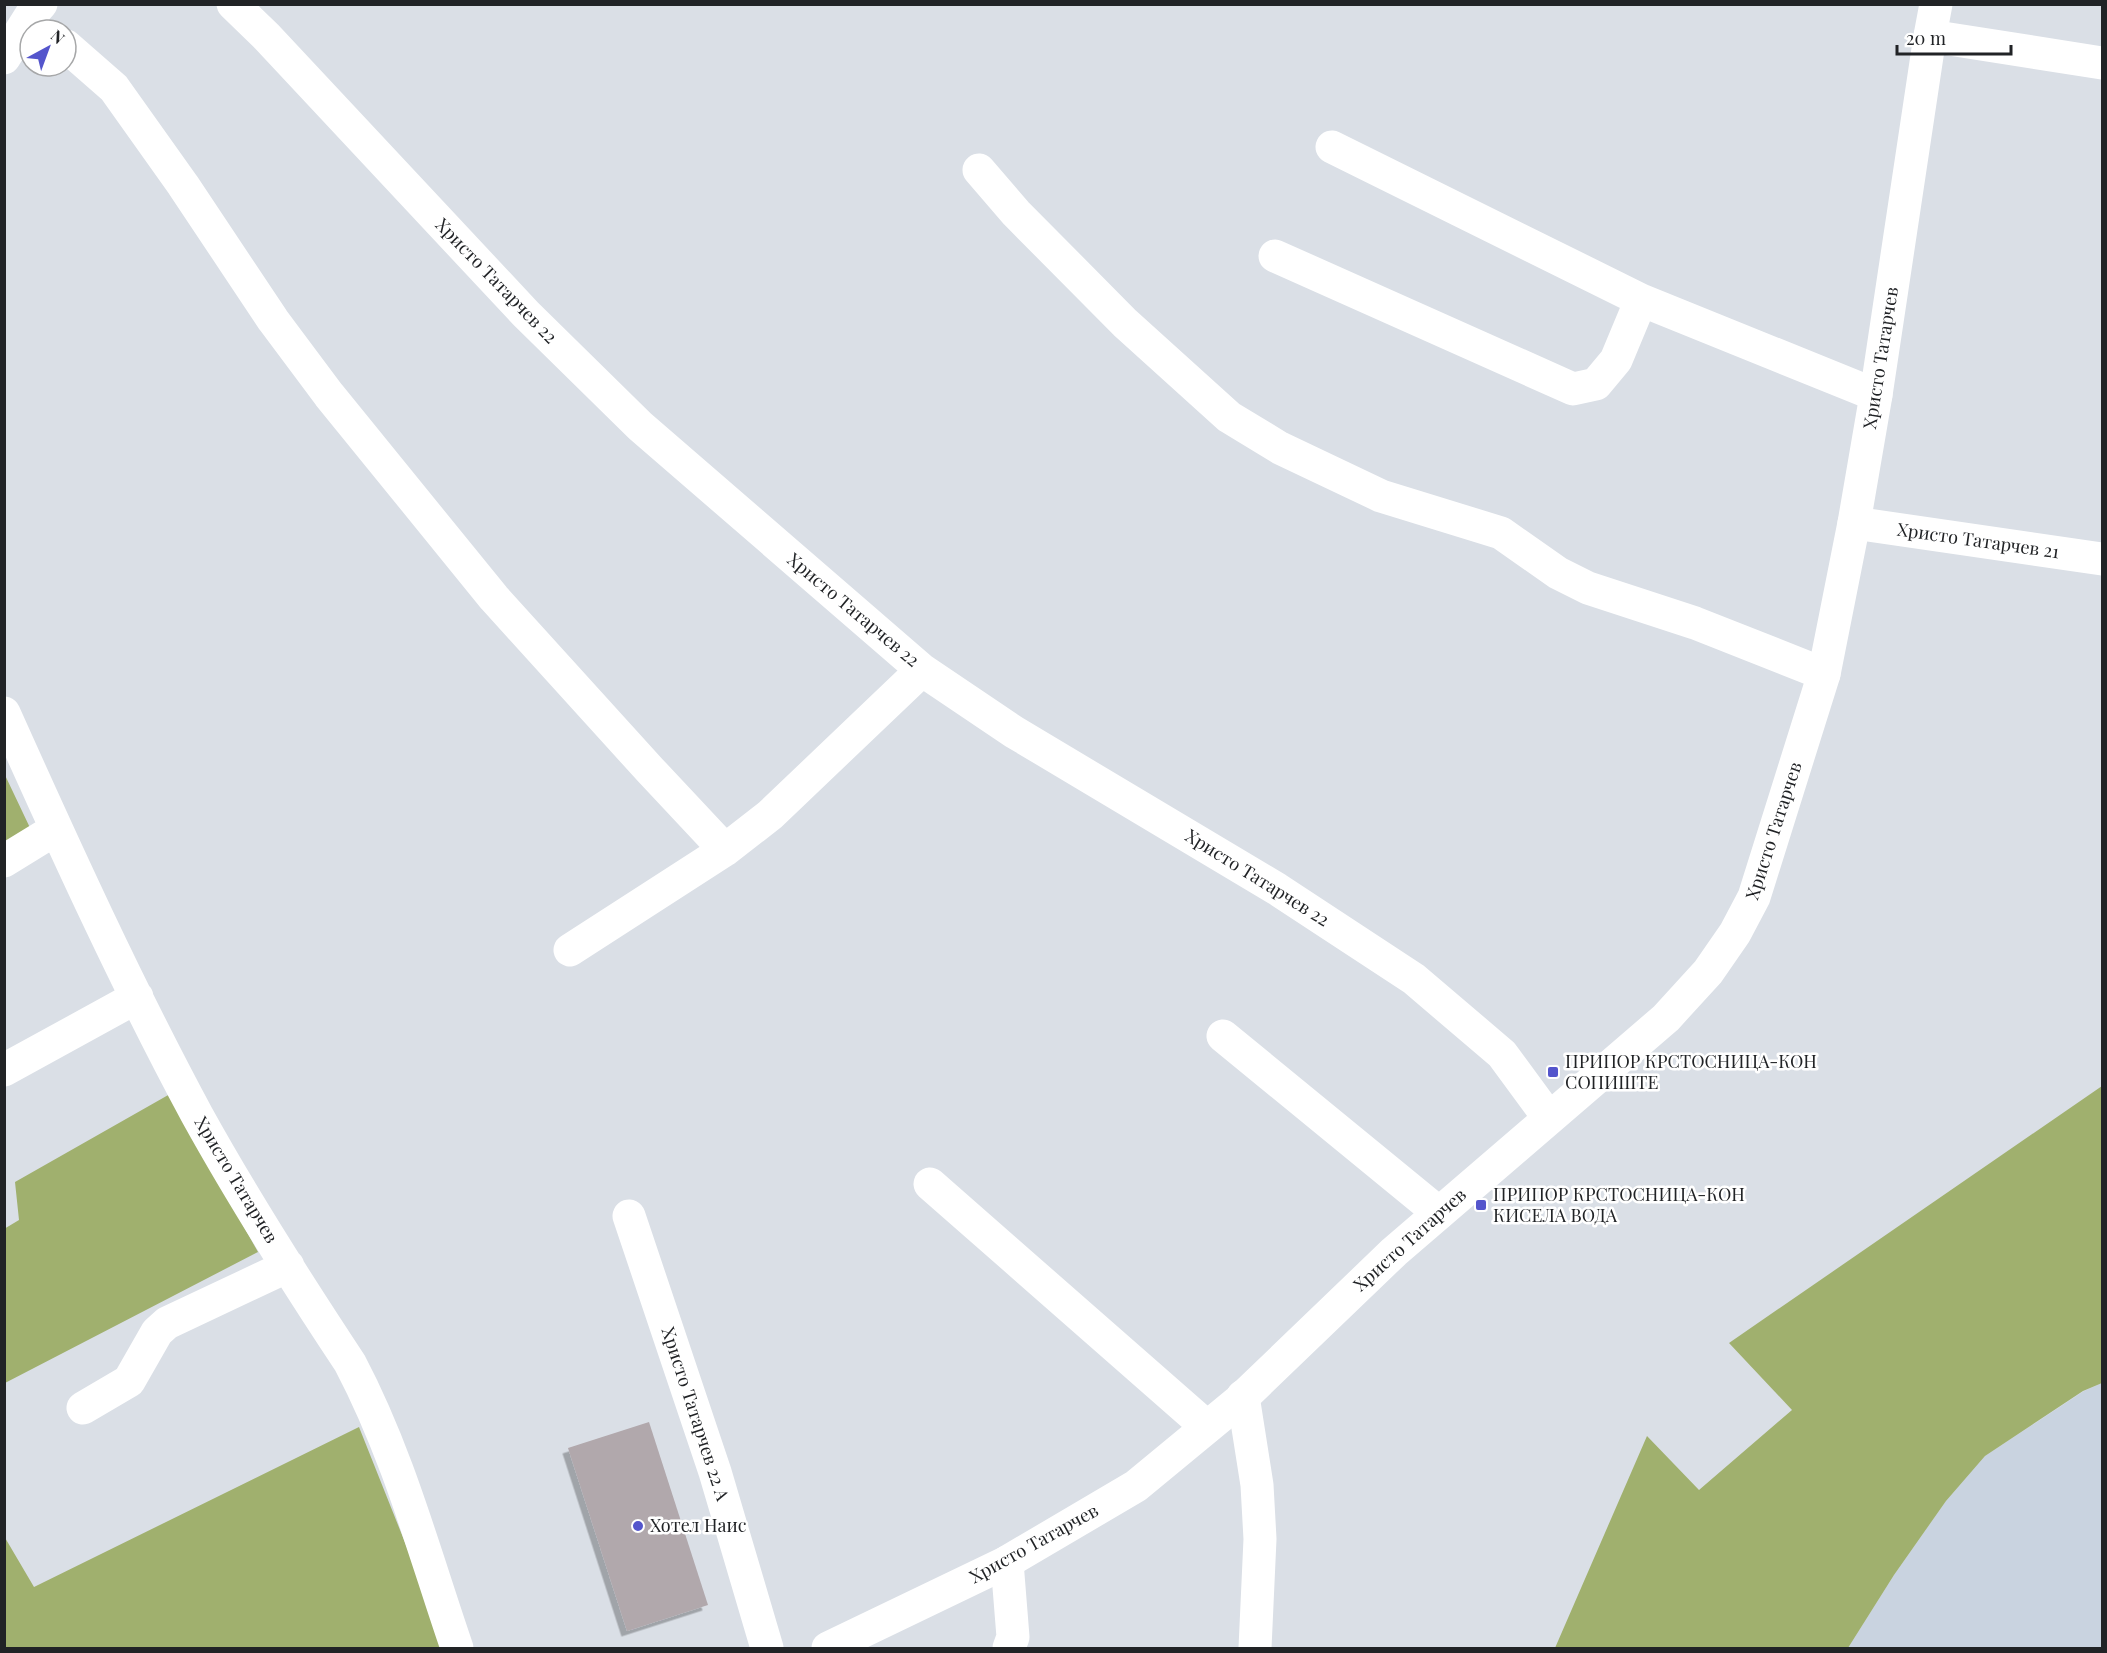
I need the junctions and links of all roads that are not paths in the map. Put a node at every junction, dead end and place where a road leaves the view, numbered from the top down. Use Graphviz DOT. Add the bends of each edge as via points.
graph roads {
  1 [pos="233,4"];
  2 [pos="1936,4"];
  3 [pos="40,17"];
  4 [pos="1930,36"];
  5 [pos="78,56"];
  6 [pos="4,58"];
  7 [pos="2103,63"];
  8 [pos="1332,147"];
  9 [pos="979,170"];
  10 [pos="1275,256"];
  11 [pos="1641,300"];
  12 [pos="1876,395"];
  13 [pos="1854,523"];
  14 [pos="2103,559"];
  15 [pos="922,670"];
  16 [pos="1824,674"];
  17 [pos="4,713"];
  18 [pos="56,829"];
  19 [pos="725,850"];
  20 [pos="4,861"];
  21 [pos="570,950"];
  22 [pos="137,997"];
  23 [pos="1223,1036"];
  24 [pos="4,1070"];
  25 [pos="1549,1118"];
  26 [pos="930,1184"];
  27 [pos="1439,1213"];
  28 [pos="629,1216"];
  29 [pos="288,1266"];
  30 [pos="1243,1396"];
  31 [pos="83,1408"];
  32 [pos="1207,1427"];
  33 [pos="1007,1562"];
  34 [pos="457,1648"];
  35 [pos="767,1648"];
  36 [pos="828,1648"];
  37 [pos="1009,1648"];
  38 [pos="1255,1648"];
  1 -- 15 [label="street, Христо Татарчев 22" via="526,314 640,426"];
  2 -- 4 [label="street, Христо Татарчев"];
  3 -- 6 [label="street"];
  4 -- 7 [label="street"];
  4 -- 12 [label="street, Христо Татарчев"];
  5 -- 19 [label="street" via="114,88 273,320 494,598"];
  8 -- 11 [label="street"];
  9 -- 16 [label="street" via="1125,323 1229,417 1280,448 1381,496 1501,533 1558,573 1588,588 1695,623"];
  10 -- 11 [label="street" via="1572,389 1596,384 1616,360"];
  11 -- 12 [label="street"];
  12 -- 13 [label="street, Христо Татарчев"];
  13 -- 14 [label="street, Христо Татарчев 21"];
  13 -- 16 [label="street, Христо Татарчев"];
  15 -- 19 [label="street" via="770,815"];
  15 -- 25 [label="street, Христо Татарчев 22" via="1014,732 1277,889 1414,979 1502,1054"];
  16 -- 25 [label="street, Христо Татарчев" via="1754,897 1735,933 1708,972 1666,1018"];
  17 -- 18 [label="street, Христо Татарчев"];
  18 -- 20 [label="street"];
  18 -- 22 [label="street, Христо Татарчев"];
  19 -- 21 [label="street"];
  22 -- 24 [label="street"];
  22 -- 29 [label="street, Христо Татарчев" via="198,1116"];
  23 -- 27 [label="street"];
  25 -- 27 [label="street, Христо Татарчев"];
  26 -- 32 [label="street"];
  27 -- 30 [label="street, Христо Татарчев"];
  28 -- 35 [label="street, Христо Татарчев 22 А" via="715,1472"];
  29 -- 31 [label="street" via="167,1323 157,1332 129,1381"];
  29 -- 34 [label="street, Христо Татарчев" via="350,1363 378,1419 423,1539"];
  30 -- 32 [label="street, Христо Татарчев"];
  30 -- 38 [label="street" via="1257,1485 1260,1539"];
  32 -- 33 [label="street, Христо Татарчев" via="1136,1486"];
  33 -- 36 [label="street, Христо Татарчев"];
  33 -- 37 [label="street" via="1013,1637"];
}
